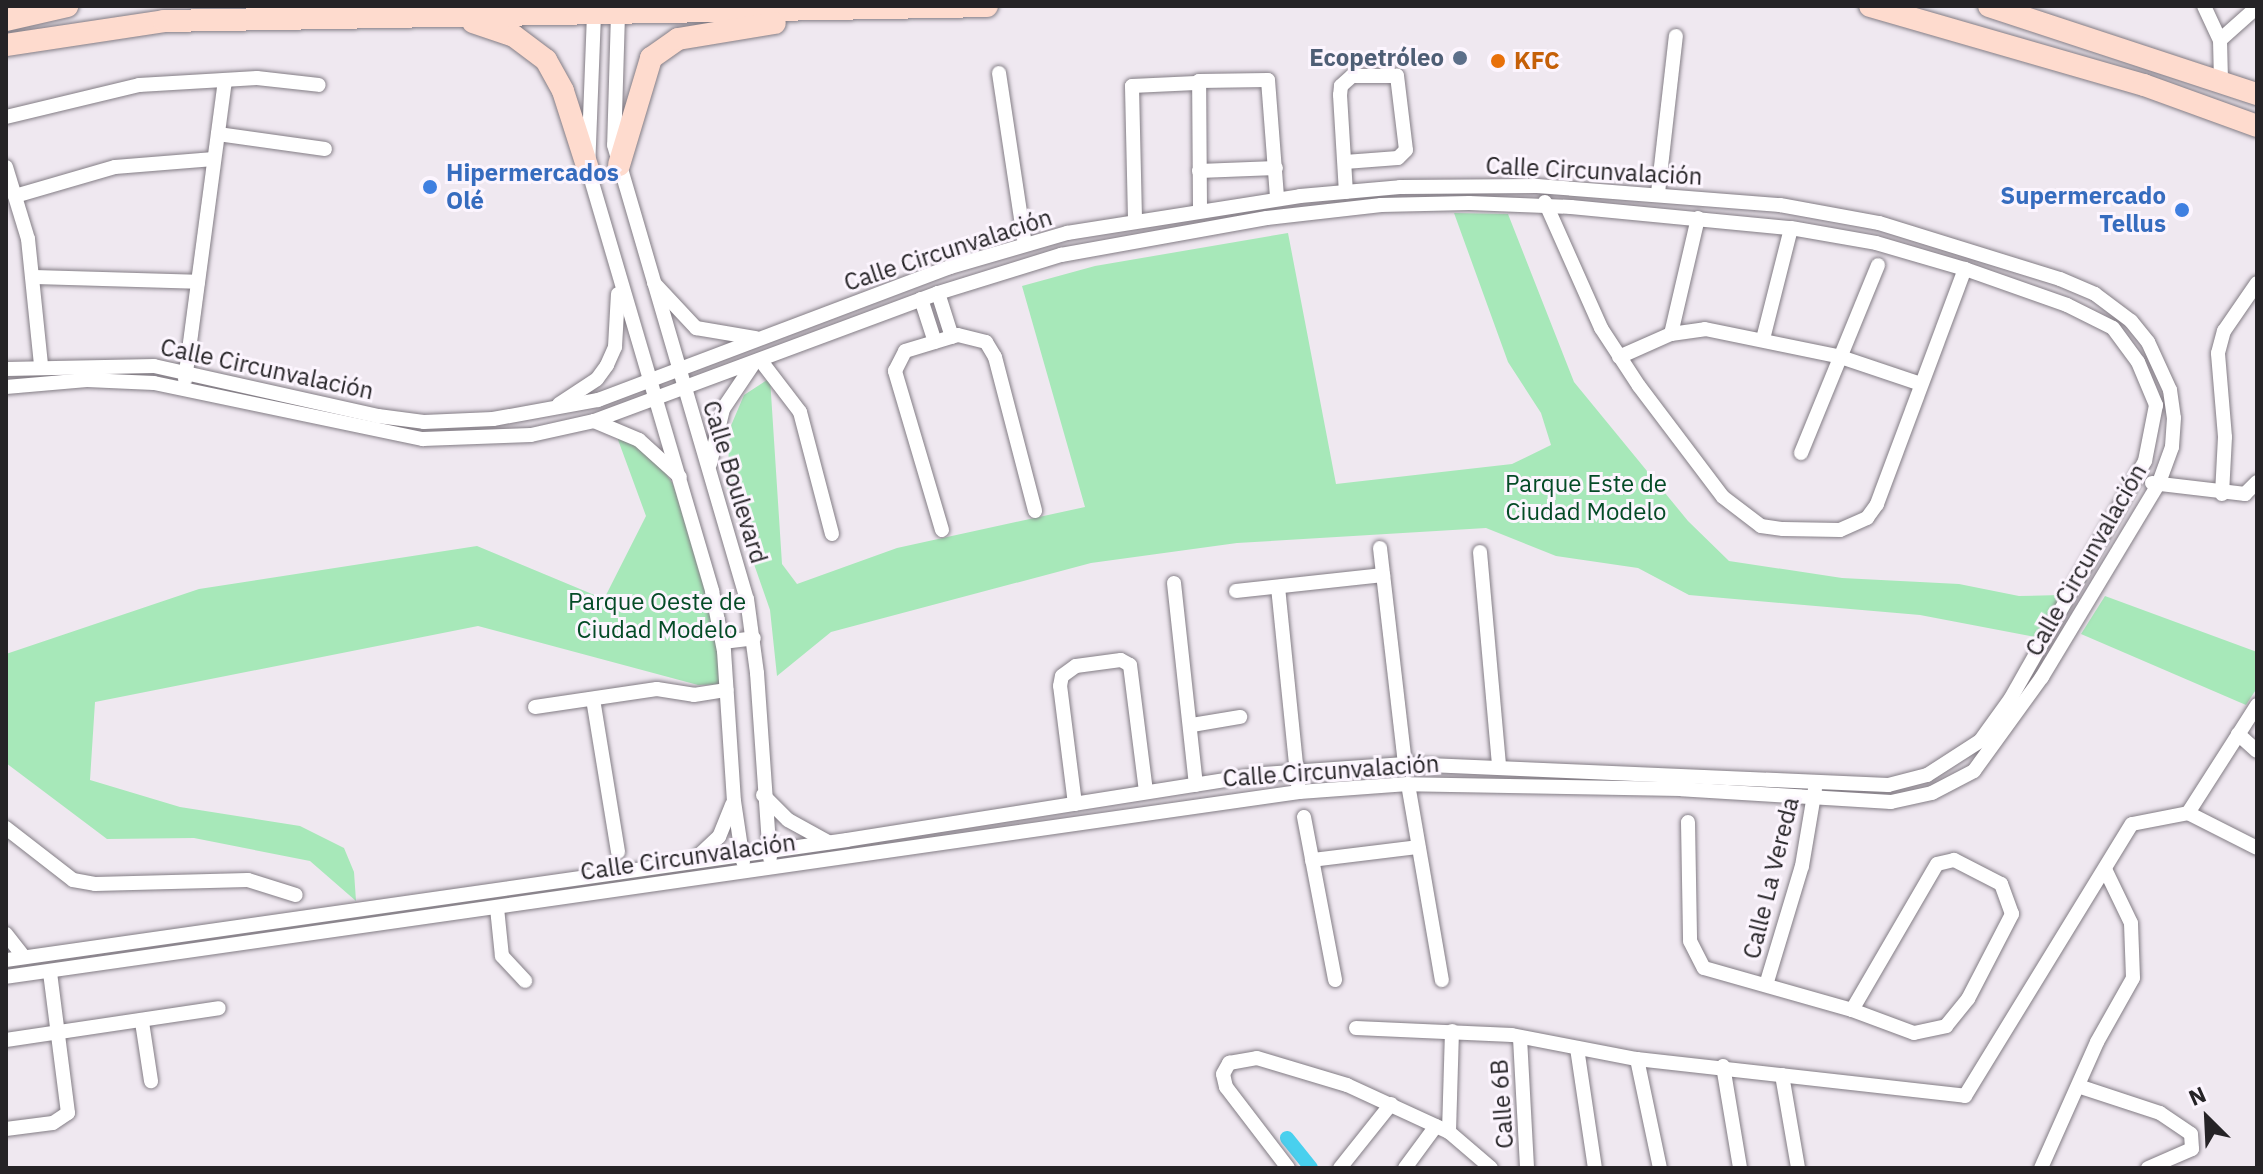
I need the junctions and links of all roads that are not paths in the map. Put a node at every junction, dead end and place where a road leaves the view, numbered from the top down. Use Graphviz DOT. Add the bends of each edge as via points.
graph roads {
  1 [pos="67,6"];
  2 [pos="987,6"];
  3 [pos="1870,6"];
  4 [pos="2204,6"];
  5 [pos="2001,7"];
  6 [pos="2257,7"];
  7 [pos="832,12"];
  8 [pos="594,14"];
  9 [pos="618,14"];
  10 [pos="457,16"];
  11 [pos="6,20"];
  12 [pos="1676,36"];
  13 [pos="2220,40"];
  14 [pos="6,45"];
  15 [pos="999,73"];
  16 [pos="225,81"];
  17 [pos="2221,81"];
  18 [pos="1196,83"];
  19 [pos="319,85"];
  20 [pos="2257,94"];
  21 [pos="6,117"];
  22 [pos="2257,126"];
  23 [pos="218,134"];
  24 [pos="325,149"];
  25 [pos="214,159"];
  26 [pos="1345,162"];
  27 [pos="619,165"];
  28 [pos="6,167"];
  29 [pos="1276,168"];
  30 [pos="588,169"];
  31 [pos="1199,171"];
  32 [pos="1537,186"];
  33 [pos="1346,192"];
  34 [pos="1658,193"];
  35 [pos="15,196"];
  36 [pos="1277,198"];
  37 [pos="1548,207"];
  38 [pos="1200,209"];
  39 [pos="1698,218"];
  40 [pos="1135,219"];
  41 [pos="1791,228"];
  42 [pos="1025,244"];
  43 [pos="1878,265"];
  44 [pos="1965,269"];
  45 [pos="616,274"];
  46 [pos="33,277"];
  47 [pos="649,277"];
  48 [pos="198,282"];
  49 [pos="2257,283"];
  50 [pos="890,289"];
  51 [pos="938,293"];
  52 [pos="921,299"];
  53 [pos="897,308"];
  54 [pos="1671,334"];
  55 [pos="952,337"];
  56 [pos="764,338"];
  57 [pos="1763,339"];
  58 [pos="935,342"];
  59 [pos="1619,357"];
  60 [pos="1841,357"];
  61 [pos="756,364"];
  62 [pos="41,365"];
  63 [pos="6,369"];
  64 [pos="186,372"];
  65 [pos="679,372"];
  66 [pos="651,381"];
  67 [pos="1921,384"];
  68 [pos="6,387"];
  69 [pos="184,389"];
  70 [pos="684,390"];
  71 [pos="656,399"];
  72 [pos="548,411"];
  73 [pos="594,421"];
  74 [pos="1801,453"];
  75 [pos="709,468"];
  76 [pos="682,480"];
  77 [pos="2257,482"];
  78 [pos="2132,483"];
  79 [pos="2159,483"];
  80 [pos="2222,494"];
  81 [pos="1035,511"];
  82 [pos="942,530"];
  83 [pos="832,534"];
  84 [pos="1380,548"];
  85 [pos="1480,552"];
  86 [pos="1383,575"];
  87 [pos="1174,583"];
  88 [pos="1278,587"];
  89 [pos="1236,591"];
  90 [pos="754,638"];
  91 [pos="723,642"];
  92 [pos="727,690"];
  93 [pos="593,699"];
  94 [pos="2257,705"];
  95 [pos="535,707"];
  96 [pos="1240,717"];
  97 [pos="1192,725"];
  98 [pos="2238,734"];
  99 [pos="2257,751"];
  100 [pos="1405,764"];
  101 [pos="1499,766"];
  102 [pos="1297,771"];
  103 [pos="1816,780"];
  104 [pos="1408,784"];
  105 [pos="1196,785"];
  106 [pos="1146,792"];
  107 [pos="1299,792"];
  108 [pos="763,795"];
  109 [pos="1814,798"];
  110 [pos="734,801"];
  111 [pos="1075,804"];
  112 [pos="2188,813"];
  113 [pos="1304,817"];
  114 [pos="1688,822"];
  115 [pos="6,828"];
  116 [pos="2254,841"];
  117 [pos="828,843"];
  118 [pos="1418,847"];
  119 [pos="769,850"];
  120 [pos="618,852"];
  121 [pos="695,859"];
  122 [pos="1312,860"];
  123 [pos="744,862"];
  124 [pos="770,867"];
  125 [pos="2105,869"];
  126 [pos="296,895"];
  127 [pos="497,908"];
  128 [pos="6,934"];
  129 [pos="24,957"];
  130 [pos="7,960"];
  131 [pos="50,972"];
  132 [pos="8,977"];
  133 [pos="1335,980"];
  134 [pos="1442,980"];
  135 [pos="525,981"];
  136 [pos="1766,985"];
  137 [pos="219,1008"];
  138 [pos="1852,1010"];
  139 [pos="142,1022"];
  140 [pos="1356,1028"];
  141 [pos="1452,1031"];
  142 [pos="58,1034"];
  143 [pos="1520,1038"];
  144 [pos="6,1040"];
  145 [pos="1577,1048"];
  146 [pos="1637,1059"];
  147 [pos="1723,1066"];
  148 [pos="1782,1075"];
  149 [pos="151,1081"];
  150 [pos="2078,1086"];
  151 [pos="1391,1104"];
  152 [pos="6,1129"];
  153 [pos="1443,1129"];
  154 [pos="1288,1168"];
  155 [pos="1340,1168"];
  156 [pos="1405,1168"];
  157 [pos="1491,1168"];
  158 [pos="1527,1168"];
  159 [pos="1595,1168"];
  160 [pos="1660,1168"];
  161 [pos="1740,1168"];
  162 [pos="1798,1168"];
  163 [pos="2041,1168"];
  164 [pos="2149,1168"];
  1 -- 11 [label="main road"];
  2 -- 7 [label="main road"];
  3 -- 22 [label="main road" via="2144,85"];
  4 -- 13 [label="street"];
  5 -- 17 [label="main road"];
  6 -- 13 [label="street"];
  7 -- 9 [label="main road"];
  7 -- 27 [label="main road" via="678,39 659,51 644,71"];
  8 -- 9 [label="main road"];
  8 -- 10 [label="main road"];
  8 -- 30 [label="street, Calle Boulevard"];
  9 -- 27 [label="street, Calle Boulevard" via="612,122"];
  10 -- 14 [label="main road" via="164,21"];
  10 -- 30 [label="main road" via="514,36 546,60 563,91"];
  12 -- 34 [label="street"];
  13 -- 17 [label="street"];
  15 -- 42 [label="street"];
  16 -- 19 [label="street"];
  16 -- 21 [label="street" via="92,93"];
  16 -- 23 [label="street"];
  17 -- 20 [label="main road"];
  18 -- 29 [label="street" via="1268,80"];
  18 -- 31 [label="street"];
  18 -- 40 [label="street" via="1132,86"];
  23 -- 24 [label="street"];
  23 -- 25 [label="street"];
  25 -- 35 [label="street" via="115,167"];
  25 -- 48 [label="street"];
  26 -- 26 [label="street" via="1341,86 1352,76 1397,76 1406,150 1398,158"];
  26 -- 33 [label="street"];
  27 -- 47 [label="street, Calle Boulevard"];
  28 -- 35 [label="street"];
  29 -- 31 [label="street"];
  29 -- 36 [label="street"];
  30 -- 45 [label="street, Calle Boulevard"];
  31 -- 38 [label="street"];
  32 -- 33 [label="street, Calle Circunvalación"];
  32 -- 34 [label="street, Calle Circunvalación"];
  32 -- 37 [label="street"];
  33 -- 36 [label="street, Calle Circunvalación"];
  34 -- 79 [label="street, Calle Circunvalación" via="1780,205 1879,223 2095,294 2131,321 2148,342 2170,390 2172,447"];
  35 -- 46 [label="street"];
  36 -- 38 [label="street, Calle Circunvalación"];
  37 -- 39 [label="street, Calle Circunvalación"];
  37 -- 51 [label="street, Calle Circunvalación" via="1381,205 1267,218 1061,255"];
  37 -- 59 [label="street" via="1581,288"];
  38 -- 40 [label="street, Calle Circunvalación"];
  39 -- 41 [label="street, Calle Circunvalación"];
  39 -- 54 [label="street"];
  40 -- 42 [label="street, Calle Circunvalación"];
  41 -- 44 [label="street, Calle Circunvalación" via="1876,243"];
  41 -- 57 [label="street"];
  42 -- 50 [label="street, Calle Circunvalación"];
  43 -- 60 [label="street"];
  44 -- 67 [label="street"];
  44 -- 78 [label="street, Calle Circunvalación" via="2067,305 2113,328 2125,342 2156,405 2155,429"];
  45 -- 66 [label="street, Calle Boulevard"];
  45 -- 72 [label="street" via="617,329 607,365 597,379"];
  46 -- 48 [label="street"];
  46 -- 62 [label="street"];
  47 -- 56 [label="street" via="696,328 739,339"];
  47 -- 65 [label="street, Calle Boulevard"];
  48 -- 64 [label="street"];
  49 -- 80 [label="street" via="2224,331 2218,353 2225,437"];
  50 -- 53 [label="street"];
  50 -- 56 [label="street, Calle Circunvalación"];
  51 -- 52 [label="street, Calle Circunvalación"];
  51 -- 55 [label="street"];
  52 -- 53 [label="street, Calle Circunvalación"];
  52 -- 58 [label="street"];
  53 -- 61 [label="street, Calle Circunvalación"];
  54 -- 57 [label="street" via="1705,329"];
  54 -- 59 [label="street"];
  55 -- 58 [label="street"];
  55 -- 81 [label="street" via="986,342 995,357"];
  56 -- 65 [label="street, Calle Circunvalación"];
  57 -- 60 [label="street"];
  58 -- 82 [label="street" via="905,351 895,371"];
  59 -- 67 [label="street" via="1723,497 1761,526 1783,529 1840,530 1867,518 1877,504"];
  60 -- 67 [label="street"];
  60 -- 74 [label="street"];
  61 -- 70 [label="street, Calle Circunvalación"];
  61 -- 75 [label="street" via="723,409"];
  61 -- 83 [label="street" via="800,412"];
  62 -- 63 [label="street, Calle Circunvalación"];
  62 -- 64 [label="street, Calle Circunvalación" via="122,364"];
  64 -- 69 [label="street"];
  64 -- 72 [label="street, Calle Circunvalación" via="424,422"];
  65 -- 66 [label="street, Calle Circunvalación"];
  65 -- 70 [label="street, Calle Boulevard"];
  66 -- 71 [label="street, Calle Boulevard"];
  66 -- 72 [label="street, Calle Circunvalación"];
  68 -- 69 [label="street, Calle Circunvalación" via="87,380"];
  69 -- 73 [label="street, Calle Circunvalación" via="423,439 531,435"];
  70 -- 71 [label="street, Calle Circunvalación"];
  70 -- 75 [label="street, Calle Boulevard"];
  71 -- 73 [label="street, Calle Circunvalación"];
  71 -- 76 [label="street, Calle Boulevard"];
  73 -- 76 [label="street" via="639,440"];
  75 -- 90 [label="street, Calle Boulevard"];
  76 -- 91 [label="street, Calle Boulevard"];
  77 -- 80 [label="street" via="2245,494"];
  78 -- 79 [label="street"];
  78 -- 103 [label="street, Calle Circunvalación" via="2011,698 1980,741 1927,775 1888,785"];
  79 -- 80 [label="street"];
  79 -- 109 [label="street, Calle Circunvalación" via="2042,677 1974,771 1932,793 1891,802"];
  84 -- 86 [label="street"];
  85 -- 101 [label="street"];
  86 -- 88 [label="street"];
  86 -- 100 [label="street"];
  87 -- 97 [label="street"];
  88 -- 89 [label="street"];
  88 -- 102 [label="street"];
  90 -- 91 [label="street"];
  90 -- 108 [label="street, Calle Boulevard"];
  91 -- 92 [label="street, Calle Boulevard"];
  92 -- 93 [label="street" via="694,695 657,689"];
  92 -- 110 [label="street, Calle Boulevard"];
  93 -- 95 [label="street"];
  93 -- 120 [label="street"];
  94 -- 98 [label="street"];
  96 -- 97 [label="street"];
  97 -- 105 [label="street"];
  98 -- 99 [label="street"];
  98 -- 112 [label="street"];
  100 -- 101 [label="street, Calle Circunvalación"];
  100 -- 102 [label="street, Calle Circunvalación"];
  101 -- 103 [label="street, Calle Circunvalación"];
  102 -- 105 [label="street, Calle Circunvalación"];
  102 -- 107 [label="street"];
  103 -- 109 [label="street, Calle La Vereda"];
  104 -- 107 [label="street, Calle Circunvalación"];
  104 -- 109 [label="street, Calle Circunvalación" via="1681,789"];
  104 -- 118 [label="street"];
  105 -- 106 [label="street, Calle Circunvalación"];
  106 -- 111 [label="street, Calle Circunvalación"];
  106 -- 111 [label="street" via="1130,665 1121,660 1076,666 1062,676 1060,686"];
  107 -- 124 [label="street, Calle Circunvalación"];
  108 -- 117 [label="street" via="788,820"];
  108 -- 119 [label="street, Calle Boulevard"];
  109 -- 136 [label="street, Calle La Vereda" via="1799,878"];
  110 -- 121 [label="street" via="719,837"];
  110 -- 123 [label="street, Calle Boulevard"];
  111 -- 117 [label="street, Calle Circunvalación"];
  112 -- 116 [label="street"];
  112 -- 125 [label="street" via="2132,824"];
  113 -- 122 [label="street"];
  114 -- 136 [label="street" via="1692,951 1714,974"];
  115 -- 126 [label="street" via="73,880 248,880"];
  117 -- 119 [label="street, Calle Circunvalación"];
  118 -- 122 [label="street"];
  118 -- 134 [label="street"];
  119 -- 123 [label="street, Calle Circunvalación"];
  119 -- 124 [label="street, Calle Boulevard"];
  121 -- 123 [label="street, Calle Circunvalación"];
  121 -- 129 [label="street, Calle Circunvalación"];
  122 -- 133 [label="street"];
  123 -- 124 [label="street, Calle Circunvalación"];
  123 -- 127 [label="street, Calle Circunvalación"];
  125 -- 148 [label="street" via="1969,1094"];
  125 -- 150 [label="street" via="2128,912 2134,972"];
  127 -- 131 [label="street, Calle Circunvalación"];
  127 -- 135 [label="street" via="502,956"];
  128 -- 129 [label="street"];
  129 -- 130 [label="street, Calle Circunvalación"];
  130 -- 132 [label="street"];
  131 -- 132 [label="street, Calle Circunvalación"];
  131 -- 142 [label="street"];
  136 -- 138 [label="street"];
  137 -- 139 [label="street"];
  138 -- 138 [label="street" via="1921,1034 1954,1020 2009,925 2012,905 2001,884 1954,860 1937,864"];
  139 -- 142 [label="street"];
  139 -- 149 [label="street"];
  140 -- 141 [label="street"];
  141 -- 143 [label="street"];
  141 -- 153 [label="street"];
  142 -- 144 [label="street"];
  142 -- 152 [label="street" via="68,1113 53,1123"];
  143 -- 145 [label="street"];
  143 -- 158 [label="street, Calle 6B" via="1530,1141"];
  145 -- 146 [label="street"];
  145 -- 159 [label="street"];
  146 -- 147 [label="street"];
  146 -- 160 [label="street"];
  147 -- 148 [label="street"];
  147 -- 161 [label="street"];
  148 -- 162 [label="street"];
  150 -- 163 [label="street"];
  150 -- 164 [label="street" via="2160,1113 2191,1134 2192,1149"];
  151 -- 153 [label="street"];
  151 -- 154 [label="street" via="1302,1069 1257,1058 1229,1063 1223,1074 1226,1087"];
  151 -- 155 [label="street"];
  153 -- 156 [label="street"];
  153 -- 157 [label="street"];
}
